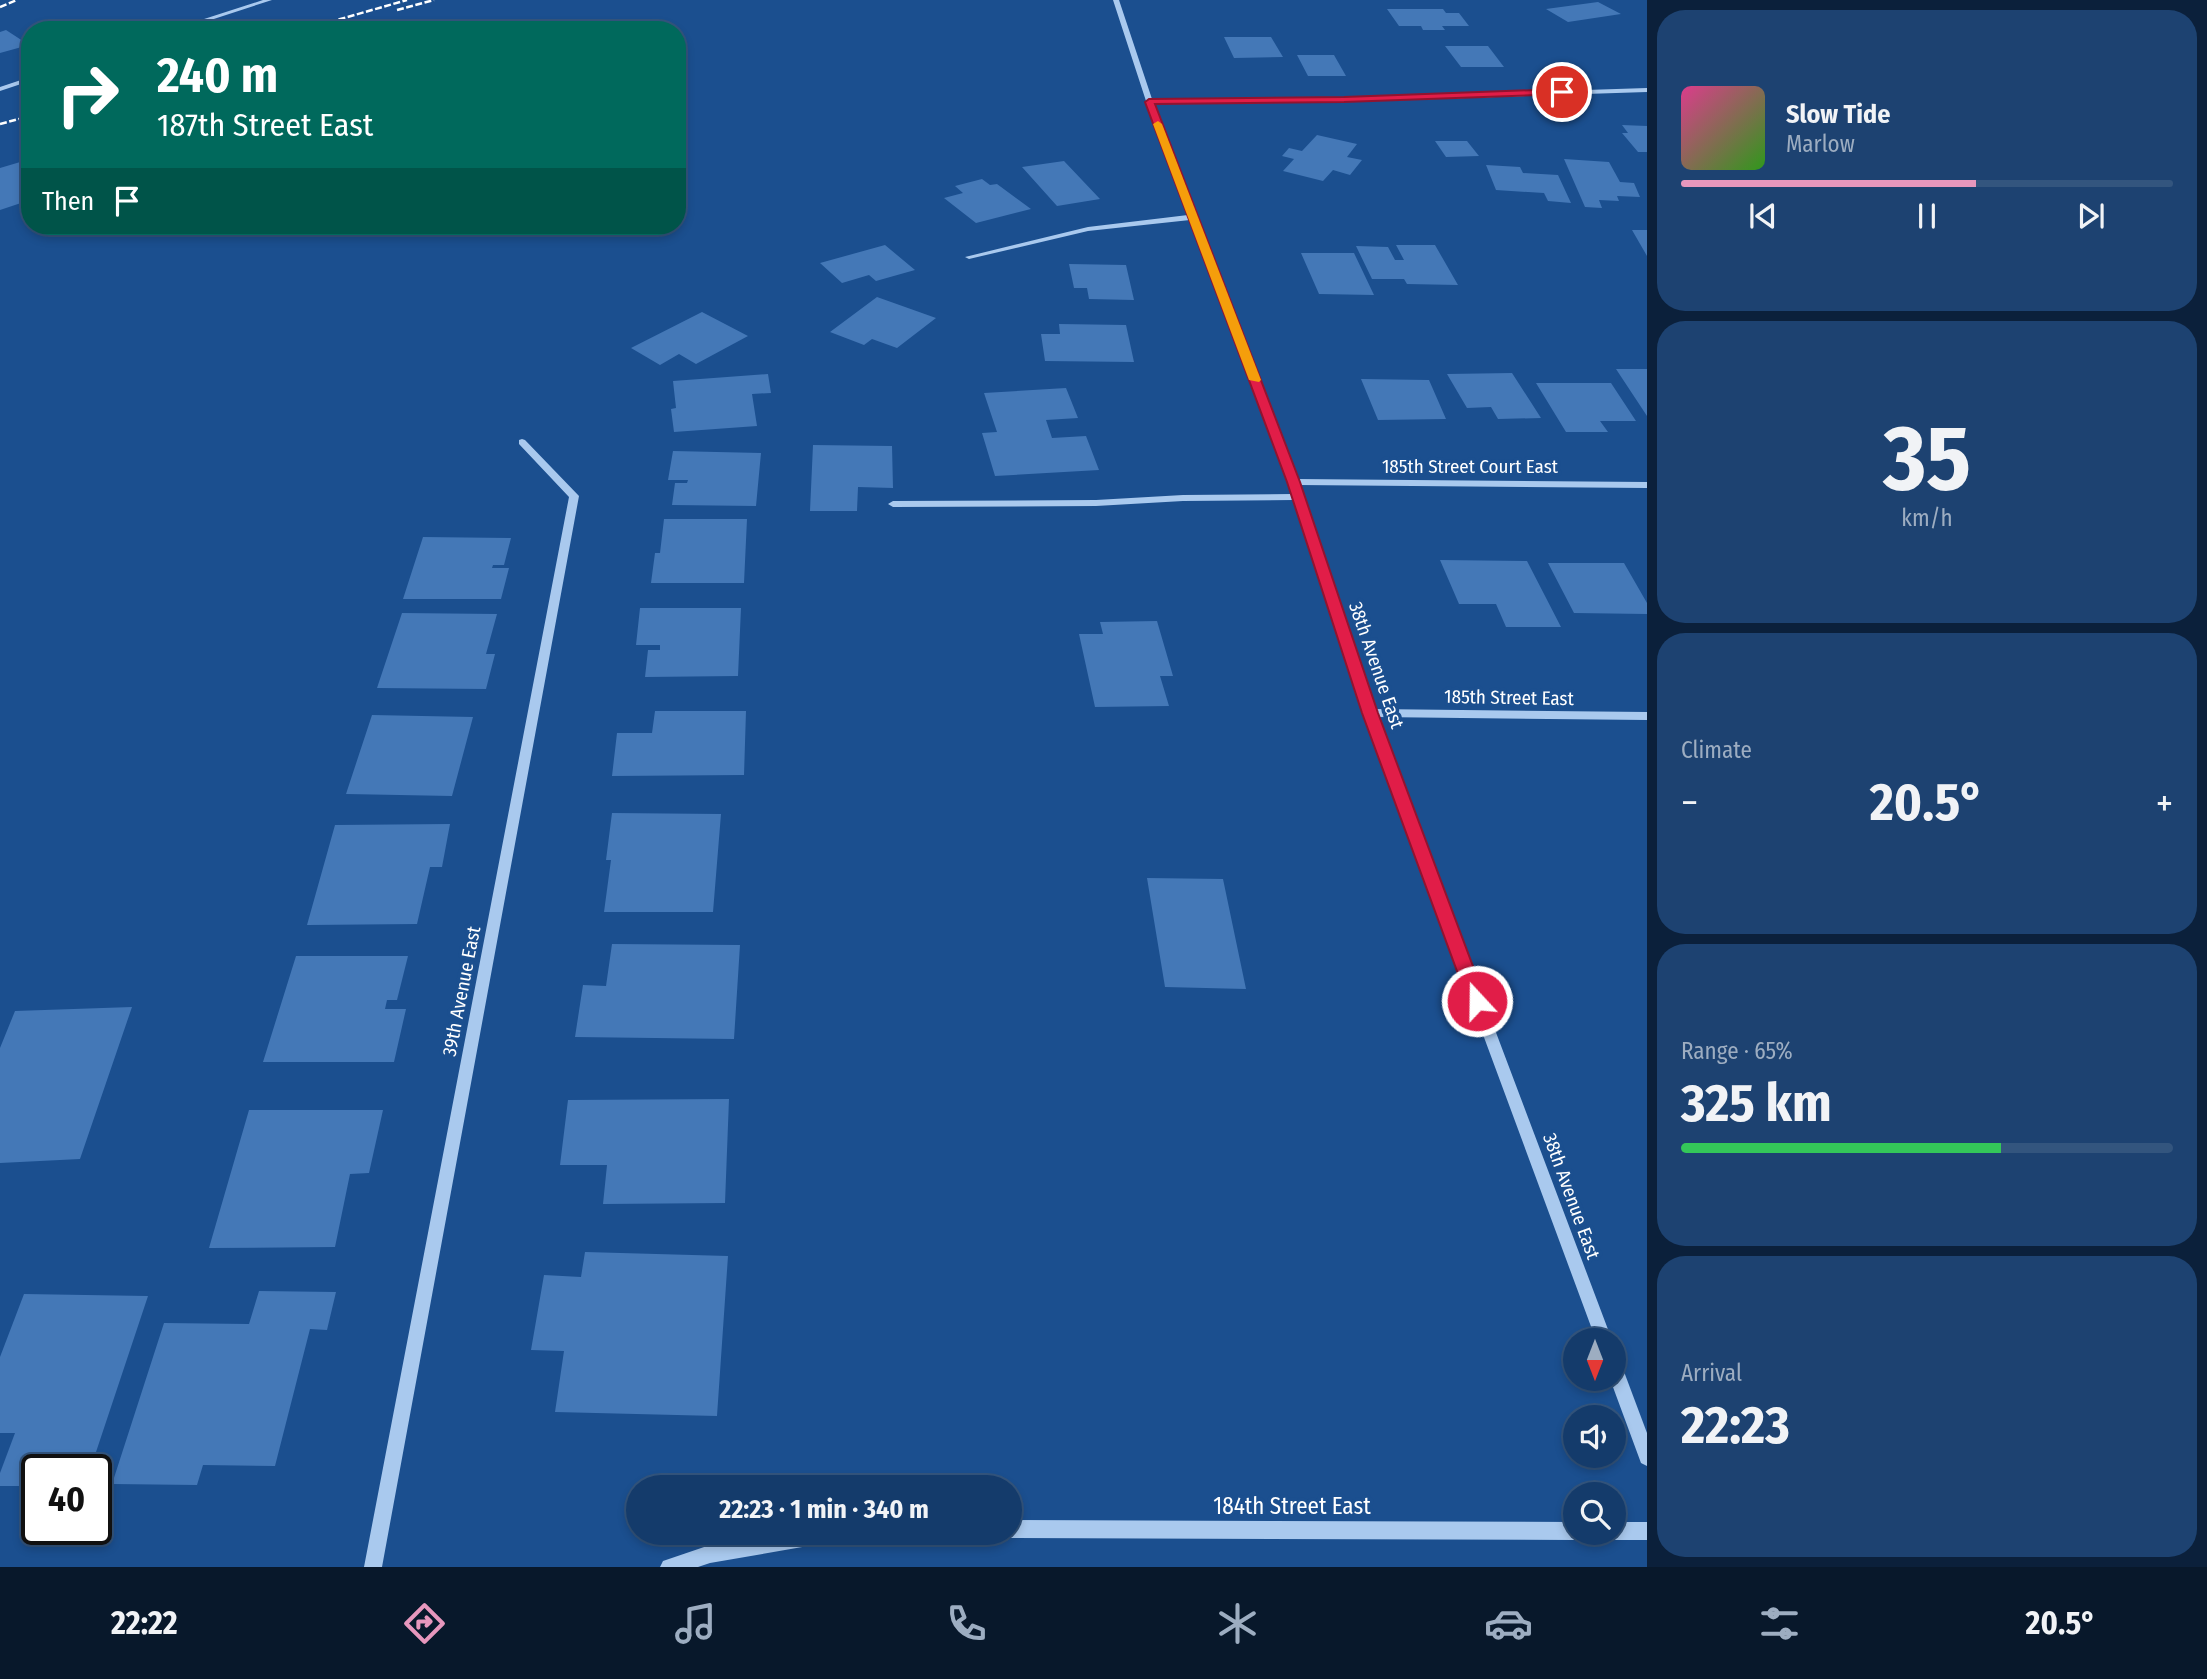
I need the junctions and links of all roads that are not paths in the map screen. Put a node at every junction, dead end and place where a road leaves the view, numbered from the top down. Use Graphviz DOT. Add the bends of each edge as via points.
graph roads {
  1 [pos="269,0"];
  2 [pos="1116,0"];
  3 [pos="202,21"];
  4 [pos="21,82"];
  5 [pos="0,89"];
  6 [pos="1647,90"];
  7 [pos="1149,102"];
  8 [pos="1193,217"];
  9 [pos="969,257"];
  10 [pos="522,442"];
  11 [pos="1293,482"];
  12 [pos="1647,485"];
  13 [pos="1298,497"];
  14 [pos="893,504"];
  15 [pos="1370,713"];
  16 [pos="1647,716"];
  17 [pos="1600,1328"];
  18 [pos="1623,1391"];
  19 [pos="1647,1457"];
  20 [pos="1022,1529"];
  21 [pos="1563,1531"];
  22 [pos="1626,1531"];
  23 [pos="1647,1531"];
  24 [pos="762,1545"];
  25 [pos="373,1567"];
  26 [pos="669,1567"];
  1 -- 3 [label="street"];
  2 -- 7 [label="street, 38th Avenue East"];
  4 -- 5 [label="street"];
  6 -- 7 [label="street"];
  7 -- 8 [label="street, 38th Avenue East"];
  8 -- 9 [label="street" via="1088,229"];
  8 -- 11 [label="street, 38th Avenue East"];
  10 -- 25 [label="street, 39th Avenue East" via="574,496"];
  11 -- 12 [label="street, 185th Street Court East"];
  11 -- 13 [label="street, 38th Avenue East"];
  13 -- 14 [label="street"];
  13 -- 15 [label="street, 38th Avenue East"];
  15 -- 16 [label="street, 185th Street East"];
  15 -- 17 [label="street, 38th Avenue East"];
  18 -- 19 [label="street"];
  20 -- 21 [label="street, 184th Street East"];
  22 -- 23 [label="street"];
  24 -- 26 [label="street"];
}
